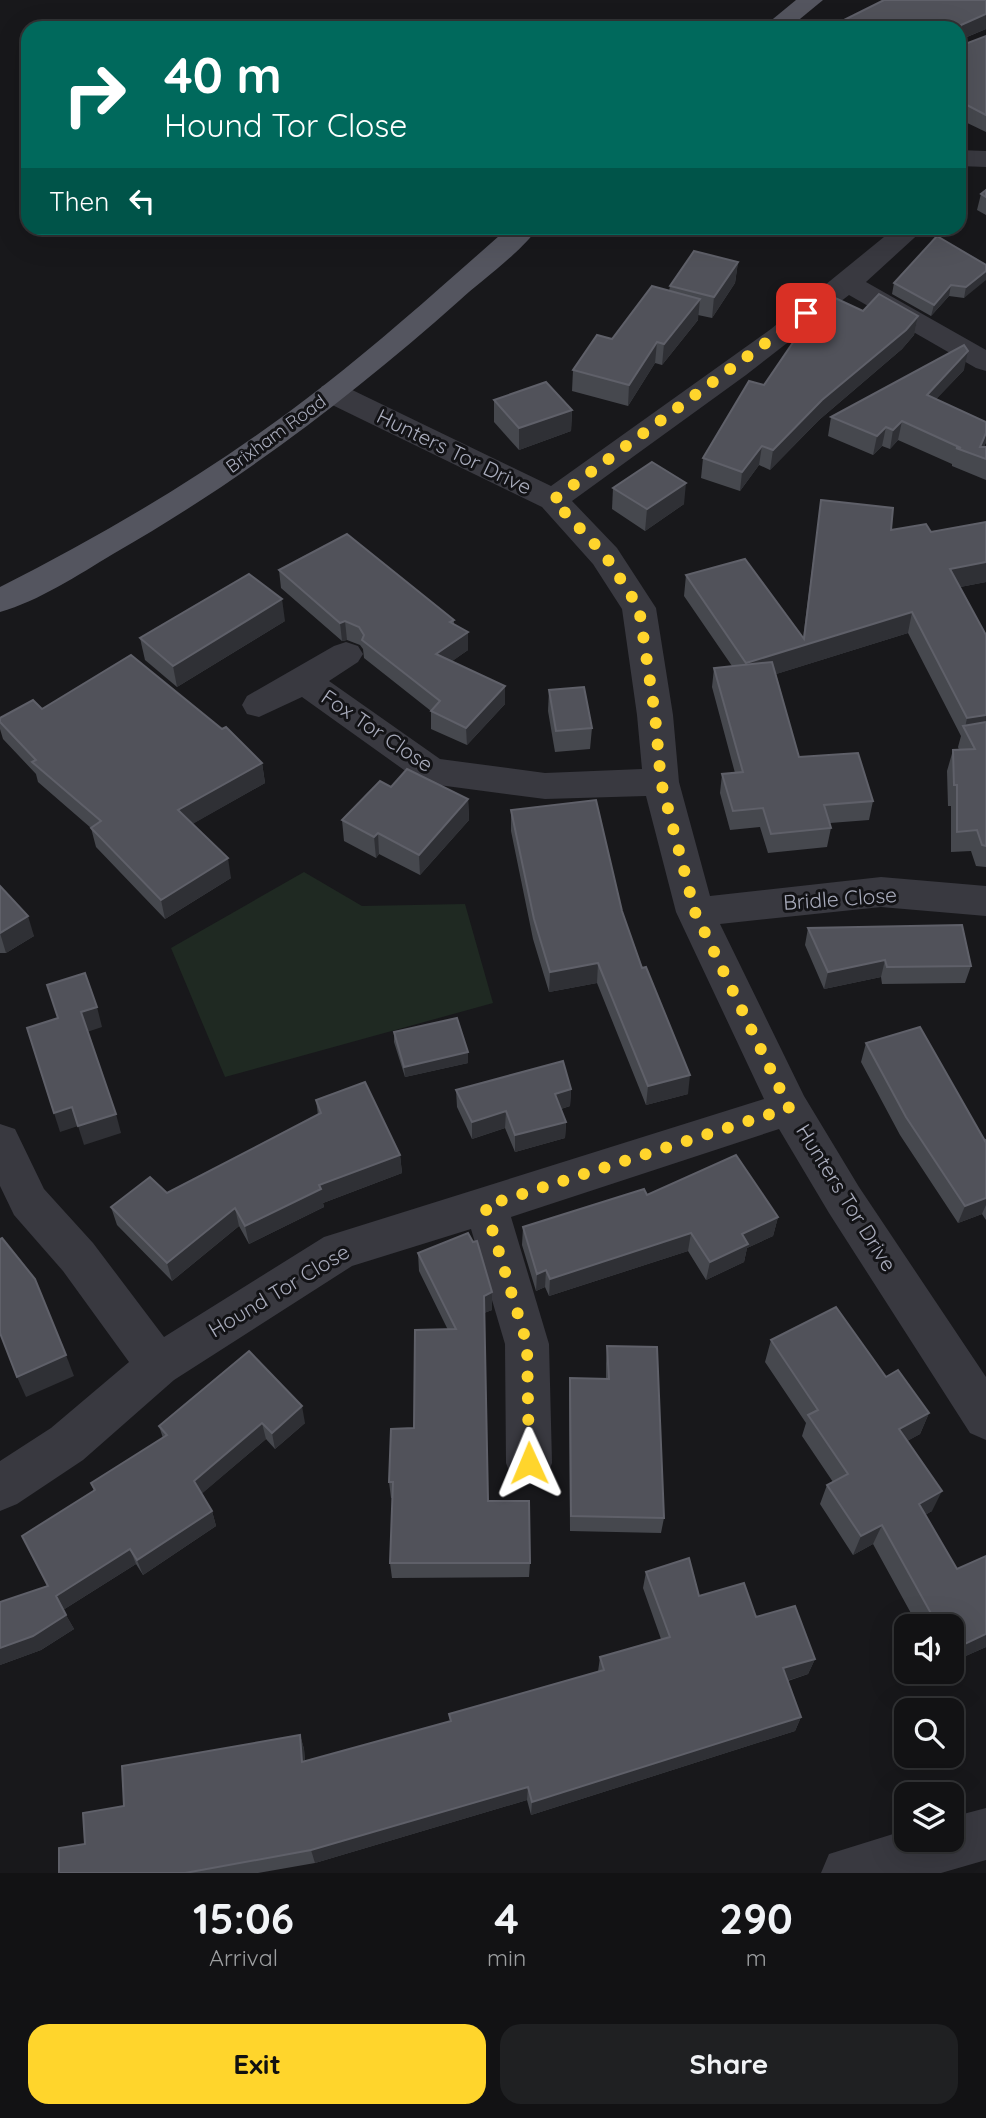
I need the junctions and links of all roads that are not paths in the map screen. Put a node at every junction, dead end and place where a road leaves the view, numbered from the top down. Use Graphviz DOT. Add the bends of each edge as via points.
graph roads {
  1 [pos="811,0"];
  2 [pos="783,21"];
  3 [pos="966,158"];
  4 [pos="986,159"];
  5 [pos="516,235"];
  6 [pos="903,235"];
  7 [pos="846,282"];
  8 [pos="986,362"];
  9 [pos="333,393"];
  10 [pos="553,500"];
  11 [pos="0,601"];
  12 [pos="346,654"];
  13 [pos="304,681"];
  14 [pos="259,705"];
  15 [pos="661,782"];
  16 [pos="986,901"];
  17 [pos="695,912"];
  18 [pos="789,1108"];
  19 [pos="0,1142"];
  20 [pos="485,1206"];
  21 [pos="158,1365"];
  22 [pos="986,1418"];
  23 [pos="529,1463"];
  24 [pos="0,1488"];
  25 [pos="986,1834"];
  26 [pos="935,1862"];
  27 [pos="848,1873"];
  1 -- 2 [label="main road"];
  3 -- 4 [label="street"];
  5 -- 9 [label="main road, Brixham Road"];
  6 -- 7 [label="street"];
  7 -- 8 [label="street"];
  7 -- 10 [label="street"];
  9 -- 10 [label="street, Hunters Tor Drive"];
  9 -- 11 [label="main road, Brixham Road" via="156,517"];
  10 -- 15 [label="street, Hunters Tor Drive" via="605,555 639,608"];
  12 -- 13 [label="street, Fox Tor Close"];
  13 -- 14 [label="street, Fox Tor Close"];
  13 -- 15 [label="street, Fox Tor Close" via="431,771 545,786"];
  15 -- 17 [label="street, Hunters Tor Drive"];
  16 -- 17 [label="street, Bridle Close" via="881,892"];
  17 -- 18 [label="street, Hunters Tor Drive"];
  18 -- 20 [label="street, Hound Tor Close"];
  18 -- 22 [label="street, Hunters Tor Drive"];
  19 -- 21 [label="street" via="29,1202 78,1257"];
  20 -- 21 [label="street, Hound Tor Close" via="339,1251"];
  20 -- 23 [label="street" via="527,1344"];
  21 -- 24 [label="street, Hound Tor Close" via="67,1444"];
  25 -- 26 [label="street"];
  26 -- 27 [label="street"];
}
